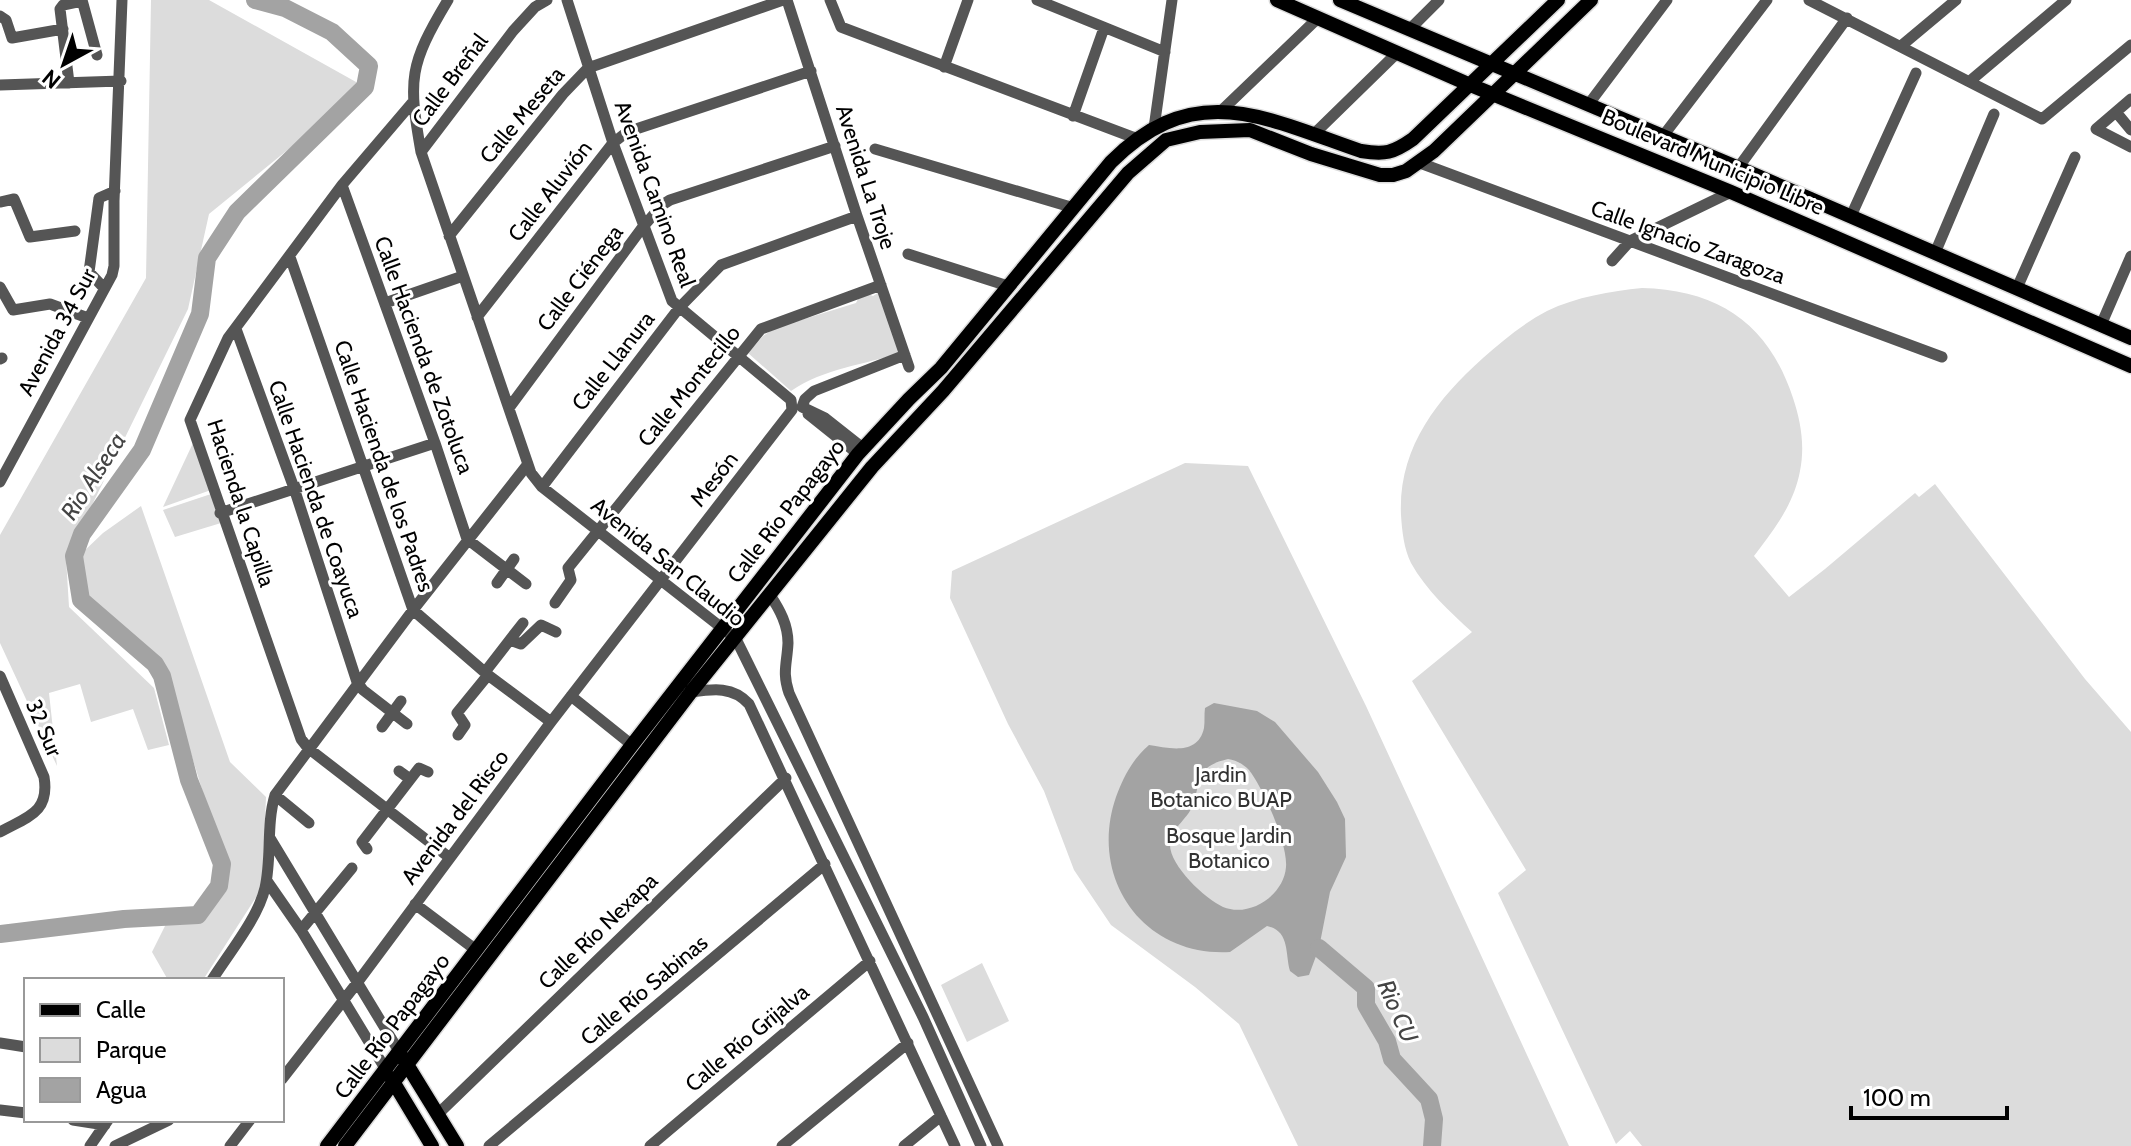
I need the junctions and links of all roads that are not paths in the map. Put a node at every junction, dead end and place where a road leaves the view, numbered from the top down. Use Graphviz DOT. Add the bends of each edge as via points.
graph roads {
  1 [pos="122,0"];
  2 [pos="448,0"];
  3 [pos="547,0"];
  4 [pos="567,0"];
  5 [pos="785,0"];
  6 [pos="830,0"];
  7 [pos="968,0"];
  8 [pos="1037,0"];
  9 [pos="1172,0"];
  10 [pos="1277,0"];
  11 [pos="1340,0"];
  12 [pos="1439,0"];
  13 [pos="1558,0"];
  14 [pos="1591,0"];
  15 [pos="1667,0"];
  16 [pos="1767,0"];
  17 [pos="1809,0"];
  18 [pos="1956,0"];
  19 [pos="2066,0"];
  20 [pos="82,1"];
  21 [pos="1832,5"];
  22 [pos="0,16"];
  23 [pos="1318,18"];
  24 [pos="1847,18"];
  25 [pos="1104,28"];
  26 [pos="63,29"];
  27 [pos="1409,30"];
  28 [pos="2131,45"];
  29 [pos="1901,46"];
  30 [pos="1165,52"];
  31 [pos="1397,53"];
  32 [pos="97,55"];
  33 [pos="1490,64"];
  34 [pos="944,67"];
  35 [pos="588,68"];
  36 [pos="811,71"];
  37 [pos="1916,73"];
  38 [pos="1513,74"];
  39 [pos="121,81"];
  40 [pos="1970,81"];
  41 [pos="69,83"];
  42 [pos="1468,84"];
  43 [pos="0,85"];
  44 [pos="1493,94"];
  45 [pos="2131,99"];
  46 [pos="412,103"];
  47 [pos="1588,105"];
  48 [pos="1220,112"];
  49 [pos="2116,112"];
  50 [pos="1994,114"];
  51 [pos="1073,116"];
  52 [pos="1154,128"];
  53 [pos="2131,130"];
  54 [pos="1313,135"];
  55 [pos="1663,136"];
  56 [pos="1135,138"];
  57 [pos="613,143"];
  58 [pos="835,146"];
  59 [pos="2131,147"];
  60 [pos="875,149"];
  61 [pos="421,152"];
  62 [pos="2075,157"];
  63 [pos="1420,163"];
  64 [pos="1738,168"];
  65 [pos="342,185"];
  66 [pos="115,191"];
  67 [pos="1731,192"];
  68 [pos="0,202"];
  69 [pos="1074,208"];
  70 [pos="857,216"];
  71 [pos="1851,216"];
  72 [pos="642,228"];
  73 [pos="75,231"];
  74 [pos="449,236"];
  75 [pos="1630,241"];
  76 [pos="1935,253"];
  77 [pos="908,254"];
  78 [pos="2131,256"];
  79 [pos="290,257"];
  80 [pos="1612,261"];
  81 [pos="463,276"];
  82 [pos="881,285"];
  83 [pos="1008,286"];
  84 [pos="0,287"];
  85 [pos="104,288"];
  86 [pos="2017,288"];
  87 [pos="385,303"];
  88 [pos="679,308"];
  89 [pos="477,317"];
  90 [pos="88,318"];
  91 [pos="2101,325"];
  92 [pos="236,329"];
  93 [pos="2131,338"];
  94 [pos="737,357"];
  95 [pos="1942,357"];
  96 [pos="2131,366"];
  97 [pos="791,400"];
  98 [pos="509,408"];
  99 [pos="435,443"];
  100 [pos="860,451"];
  101 [pos="528,464"];
  102 [pos="362,465"];
  103 [pos="0,482"];
  104 [pos="542,487"];
  105 [pos="294,488"];
  106 [pos="220,513"];
  107 [pos="599,532"];
  108 [pos="467,539"];
  109 [pos="511,564"];
  110 [pos="661,580"];
  111 [pos="497,583"];
  112 [pos="526,584"];
  113 [pos="770,595"];
  114 [pos="555,603"];
  115 [pos="413,610"];
  116 [pos="523,623"];
  117 [pos="723,628"];
  118 [pos="556,632"];
  119 [pos="736,639"];
  120 [pos="510,640"];
  121 [pos="487,674"];
  122 [pos="0,676"];
  123 [pos="357,682"];
  124 [pos="691,692"];
  125 [pos="571,696"];
  126 [pos="401,701"];
  127 [pos="393,713"];
  128 [pos="551,722"];
  129 [pos="407,724"];
  130 [pos="382,727"];
  131 [pos="458,735"];
  132 [pos="632,745"];
  133 [pos="308,748"];
  134 [pos="399,771"];
  135 [pos="428,772"];
  136 [pos="803,772"];
  137 [pos="786,778"];
  138 [pos="410,779"];
  139 [pos="834,790"];
  140 [pos="275,795"];
  141 [pos="388,809"];
  142 [pos="309,823"];
  143 [pos="0,832"];
  144 [pos="269,835"];
  145 [pos="814,840"];
  146 [pos="364,846"];
  147 [pos="837,847"];
  148 [pos="450,858"];
  149 [pos="825,864"];
  150 [pos="352,868"];
  151 [pos="267,881"];
  152 [pos="415,904"];
  153 [pos="316,914"];
  154 [pos="301,930"];
  155 [pos="476,950"];
  156 [pos="870,961"];
  157 [pos="213,978"];
  158 [pos="357,983"];
  159 [pos="343,1000"];
  160 [pos="0,1043"];
  161 [pos="908,1043"];
  162 [pos="24,1047"];
  163 [pos="403,1059"];
  164 [pos="288,1067"];
  165 [pos="390,1076"];
  166 [pos="0,1110"];
  167 [pos="24,1113"];
  168 [pos="439,1113"];
  169 [pos="941,1116"];
  170 [pos="106,1122"];
  171 [pos="165,1122"];
  172 [pos="248,1122"];
  173 [pos="90,1146"];
  174 [pos="115,1146"];
  175 [pos="230,1146"];
  176 [pos="327,1146"];
  177 [pos="345,1146"];
  178 [pos="432,1146"];
  179 [pos="457,1146"];
  180 [pos="489,1146"];
  181 [pos="650,1146"];
  182 [pos="782,1146"];
  183 [pos="904,1146"];
  184 [pos="955,1146"];
  185 [pos="981,1146"];
  186 [pos="998,1146"];
  1 -- 39 [label="street, Avenida 34 Sur"];
  2 -- 46 [label="street, Avenida San Claudio" via="415,64"];
  3 -- 61 [label="street, Calle Breñal" via="513,31"];
  4 -- 35 [label="street, Avenida Camino Real"];
  5 -- 35 [label="street, Calle Meseta"];
  5 -- 36 [label="street, Avenida La Troje"];
  6 -- 34 [label="street" via="841,27"];
  7 -- 34 [label="street"];
  8 -- 25 [label="street"];
  9 -- 30 [label="street"];
  10 -- 23 [label="main road, Boulevard Municipio Libre"];
  11 -- 27 [label="main road, Boulevard Municipio Libre"];
  12 -- 27 [label="street"];
  13 -- 33 [label="main road"];
  14 -- 38 [label="main road"];
  15 -- 47 [label="street"];
  16 -- 55 [label="street"];
  17 -- 21 [label="street"];
  18 -- 29 [label="street"];
  19 -- 40 [label="street"];
  20 -- 26 [label="street" via="61,7"];
  20 -- 32 [label="street"];
  21 -- 24 [label="street"];
  22 -- 26 [label="street" via="12,38"];
  23 -- 31 [label="main road, Boulevard Municipio Libre"];
  23 -- 48 [label="street"];
  24 -- 29 [label="street"];
  24 -- 64 [label="street"];
  25 -- 30 [label="street"];
  25 -- 51 [label="street"];
  26 -- 41 [label="street"];
  27 -- 33 [label="main road, Boulevard Municipio Libre"];
  28 -- 40 [label="street" via="2042,119"];
  29 -- 40 [label="street"];
  30 -- 52 [label="street"];
  31 -- 42 [label="main road, Boulevard Municipio Libre"];
  31 -- 54 [label="street"];
  33 -- 38 [label="main road, Boulevard Municipio Libre"];
  33 -- 42 [label="main road"];
  34 -- 51 [label="street"];
  35 -- 57 [label="street, Avenida Camino Real"];
  35 -- 74 [label="street, Calle Meseta"];
  36 -- 57 [label="street, Calle Aluvión" via="634,128"];
  36 -- 58 [label="street, Avenida La Troje"];
  37 -- 71 [label="street"];
  38 -- 44 [label="main road"];
  38 -- 47 [label="main road, Boulevard Municipio Libre"];
  39 -- 41 [label="street"];
  39 -- 66 [label="street, Avenida 34 Sur"];
  41 -- 43 [label="street"];
  42 -- 44 [label="main road, Boulevard Municipio Libre"];
  42 -- 54 [label="main road, Calle Río Papagayo" via="1396,151 1361,151"];
  44 -- 63 [label="main road"];
  44 -- 67 [label="main road, Boulevard Municipio Libre"];
  45 -- 49 [label="street"];
  46 -- 61 [label="street, Avenida San Claudio"];
  46 -- 65 [label="street, Hacienda la Capilla"];
  47 -- 55 [label="main road, Boulevard Municipio Libre"];
  48 -- 52 [label="main road, Calle Río Papagayo" via="1173,119"];
  48 -- 54 [label="main road, Calle Río Papagayo" via="1242,112"];
  49 -- 53 [label="street"];
  49 -- 59 [label="street" via="2096,129"];
  50 -- 76 [label="street"];
  51 -- 56 [label="street"];
  52 -- 56 [label="main road, Calle Río Papagayo"];
  55 -- 64 [label="main road, Boulevard Municipio Libre"];
  56 -- 69 [label="main road, Calle Río Papagayo"];
  57 -- 72 [label="street, Avenida Camino Real"];
  57 -- 89 [label="street, Calle Aluvión"];
  58 -- 70 [label="street, Avenida La Troje"];
  58 -- 72 [label="street, Calle Ciénega" via="670,200"];
  60 -- 69 [label="street"];
  61 -- 74 [label="street, Avenida San Claudio"];
  62 -- 86 [label="street"];
  63 -- 75 [label="street, Calle Ignacio Zaragoza"];
  63 -- 113 [label="main road, Calle Río Papagayo" via="1393,175 1372,173 1250,130 1166,140 1128,173 872,467"];
  64 -- 71 [label="main road, Boulevard Municipio Libre"];
  65 -- 79 [label="street, Hacienda la Capilla"];
  65 -- 87 [label="street, Calle Hacienda de Zotoluca"];
  66 -- 85 [label="street, Avenida 34 Sur" via="114,266"];
  66 -- 85 [label="street" via="99,198 89,272"];
  67 -- 75 [label="street"];
  67 -- 96 [label="main road, Boulevard Municipio Libre"];
  68 -- 73 [label="street" via="14,199 30,237"];
  69 -- 83 [label="main road, Calle Río Papagayo"];
  70 -- 82 [label="street, Avenida La Troje"];
  70 -- 88 [label="street, Calle Llanura" via="721,265"];
  71 -- 76 [label="main road, Boulevard Municipio Libre"];
  72 -- 88 [label="street, Avenida Camino Real"];
  72 -- 98 [label="street, Calle Ciénega"];
  74 -- 81 [label="street, Avenida San Claudio"];
  75 -- 80 [label="street"];
  75 -- 95 [label="street, Calle Ignacio Zaragoza"];
  76 -- 86 [label="main road, Boulevard Municipio Libre"];
  77 -- 83 [label="street"];
  78 -- 91 [label="street"];
  79 -- 92 [label="street, Hacienda la Capilla"];
  79 -- 102 [label="street, Calle Hacienda de los Padres"];
  81 -- 87 [label="street"];
  81 -- 89 [label="street, Avenida San Claudio"];
  82 -- 94 [label="street, Calle Montecillo" via="766,325"];
  82 -- 100 [label="street, Avenida La Troje" via="907,361 814,391 802,407 825,418"];
  83 -- 100 [label="main road, Calle Río Papagayo" via="941,368"];
  84 -- 90 [label="street" via="13,310 50,304"];
  85 -- 90 [label="street, Avenida 34 Sur"];
  86 -- 91 [label="main road, Boulevard Municipio Libre"];
  87 -- 99 [label="street, Calle Hacienda de Zotoluca"];
  88 -- 94 [label="street, Avenida Camino Real"];
  88 -- 104 [label="street, Calle Llanura"];
  89 -- 98 [label="street, Avenida San Claudio"];
  90 -- 103 [label="street, Avenida 34 Sur"];
  91 -- 93 [label="main road, Boulevard Municipio Libre"];
  92 -- 105 [label="street, Calle Hacienda de Coayuca"];
  92 -- 106 [label="street, Hacienda la Capilla" via="221,349 190,420"];
  94 -- 97 [label="street, Avenida Camino Real"];
  94 -- 107 [label="street, Calle Montecillo"];
  97 -- 110 [label="street, Mesón" via="790,414"];
  98 -- 101 [label="street, Avenida San Claudio"];
  99 -- 102 [label="street"];
  99 -- 108 [label="street, Calle Hacienda de Zotoluca"];
  100 -- 117 [label="main road, Calle Río Papagayo"];
  101 -- 104 [label="street, Avenida San Claudio"];
  101 -- 108 [label="street"];
  102 -- 105 [label="street"];
  102 -- 115 [label="street, Calle Hacienda de los Padres"];
  104 -- 107 [label="street, Avenida San Claudio"];
  105 -- 106 [label="street"];
  105 -- 123 [label="street, Calle Hacienda de Coayuca"];
  106 -- 133 [label="street, Hacienda la Capilla" via="297,731"];
  107 -- 110 [label="street, Avenida San Claudio"];
  107 -- 114 [label="street, Calle Montecillo" via="568,568 571,580"];
  108 -- 109 [label="street"];
  108 -- 115 [label="street"];
  109 -- 111 [label="street"];
  109 -- 112 [label="street"];
  110 -- 117 [label="street, Avenida San Claudio"];
  110 -- 125 [label="street, Avenida del Risco"];
  113 -- 119 [label="main road, Calle Río Papagayo"];
  113 -- 139 [label="street" via="787,633 786,683"];
  115 -- 121 [label="street, Calle Hacienda de los Padres"];
  115 -- 123 [label="street"];
  116 -- 120 [label="street"];
  117 -- 119 [label="street, Avenida San Claudio"];
  117 -- 132 [label="main road, Calle Río Papagayo"];
  118 -- 120 [label="street" via="541,625 521,644"];
  119 -- 124 [label="main road, Calle Río Papagayo"];
  119 -- 136 [label="street, Avenida San Claudio"];
  120 -- 121 [label="street"];
  121 -- 128 [label="street, Calle Hacienda de los Padres"];
  121 -- 131 [label="street" via="456,715 465,725"];
  122 -- 143 [label="street, 32 Sur" via="44,777 46,798 34,813"];
  123 -- 127 [label="street"];
  123 -- 133 [label="street"];
  124 -- 137 [label="street" via="722,689 743,697"];
  124 -- 163 [label="main road, Calle Río Papagayo"];
  125 -- 128 [label="street, Avenida del Risco"];
  125 -- 132 [label="street"];
  126 -- 127 [label="street"];
  127 -- 129 [label="street"];
  127 -- 130 [label="street"];
  128 -- 148 [label="street, Avenida del Risco"];
  132 -- 155 [label="main road, Calle Río Papagayo"];
  133 -- 140 [label="street"];
  133 -- 141 [label="street, Hacienda la Capilla"];
  134 -- 138 [label="street"];
  135 -- 138 [label="street" via="420,767"];
  136 -- 139 [label="street"];
  136 -- 147 [label="street, Avenida San Claudio"];
  137 -- 145 [label="street"];
  137 -- 168 [label="street, Calle Río Nexapa"];
  138 -- 141 [label="street"];
  139 -- 186 [label="street"];
  140 -- 142 [label="street"];
  140 -- 144 [label="street"];
  141 -- 146 [label="street"];
  141 -- 148 [label="street, Hacienda la Capilla"];
  144 -- 151 [label="street"];
  144 -- 153 [label="street"];
  145 -- 147 [label="street"];
  145 -- 149 [label="street"];
  147 -- 185 [label="street, Avenida San Claudio"];
  148 -- 152 [label="street, Avenida del Risco"];
  149 -- 156 [label="street"];
  149 -- 180 [label="street, Calle Río Sabinas"];
  150 -- 153 [label="street"];
  151 -- 154 [label="street"];
  151 -- 157 [label="street" via="261,902"];
  152 -- 155 [label="street"];
  152 -- 158 [label="street, Avenida del Risco"];
  153 -- 154 [label="street"];
  153 -- 158 [label="street"];
  154 -- 159 [label="street"];
  155 -- 163 [label="main road, Calle Río Papagayo"];
  156 -- 161 [label="street"];
  156 -- 181 [label="street, Calle Río Grijalva"];
  158 -- 159 [label="street, Avenida del Risco"];
  158 -- 163 [label="street"];
  159 -- 164 [label="street, Avenida del Risco"];
  159 -- 165 [label="street"];
  160 -- 162 [label="street"];
  161 -- 169 [label="street"];
  161 -- 182 [label="street"];
  163 -- 165 [label="main road, Calle Río Papagayo"];
  163 -- 168 [label="main road"];
  165 -- 176 [label="main road, Calle Río Papagayo"];
  165 -- 177 [label="main road, Calle Río Papagayo"];
  165 -- 178 [label="main road"];
  166 -- 167 [label="street"];
  168 -- 179 [label="main road"];
  169 -- 183 [label="street"];
  169 -- 184 [label="street"];
  170 -- 173 [label="street"];
  171 -- 174 [label="street"];
  172 -- 175 [label="street"];
}
